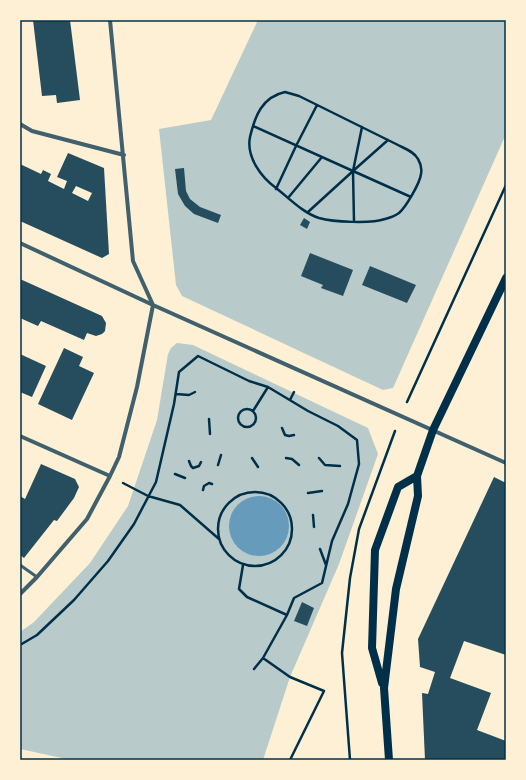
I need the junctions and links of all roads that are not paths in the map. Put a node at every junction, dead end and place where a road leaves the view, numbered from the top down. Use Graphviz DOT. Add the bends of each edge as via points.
graph roads {
  1 [pos="110,20"];
  2 [pos="20,124"];
  3 [pos="124,155"];
  4 [pos="20,244"];
  5 [pos="506,278"];
  6 [pos="153,305"];
  7 [pos="433,430"];
  8 [pos="20,436"];
  9 [pos="506,463"];
  10 [pos="110,476"];
  11 [pos="417,476"];
  12 [pos="20,565"];
  13 [pos="37,578"];
  14 [pos="20,594"];
  15 [pos="384,688"];
  16 [pos="389,760"];
  1 -- 3 [label="street"];
  2 -- 3 [label="street" via="32,131"];
  3 -- 6 [label="street" via="134,262"];
  4 -- 6 [label="street"];
  5 -- 7 [label="main road"];
  6 -- 7 [label="street"];
  6 -- 10 [label="street" via="137,387 119,457"];
  7 -- 9 [label="street"];
  7 -- 11 [label="main road"];
  8 -- 10 [label="street"];
  10 -- 13 [label="street" via="87,519"];
  11 -- 15 [label="main road" via="418,496 396,589"];
  11 -- 15 [label="main road" via="398,487 375,550 372,648"];
  12 -- 13 [label="lane"];
  13 -- 14 [label="street"];
  15 -- 16 [label="main road"];
}
